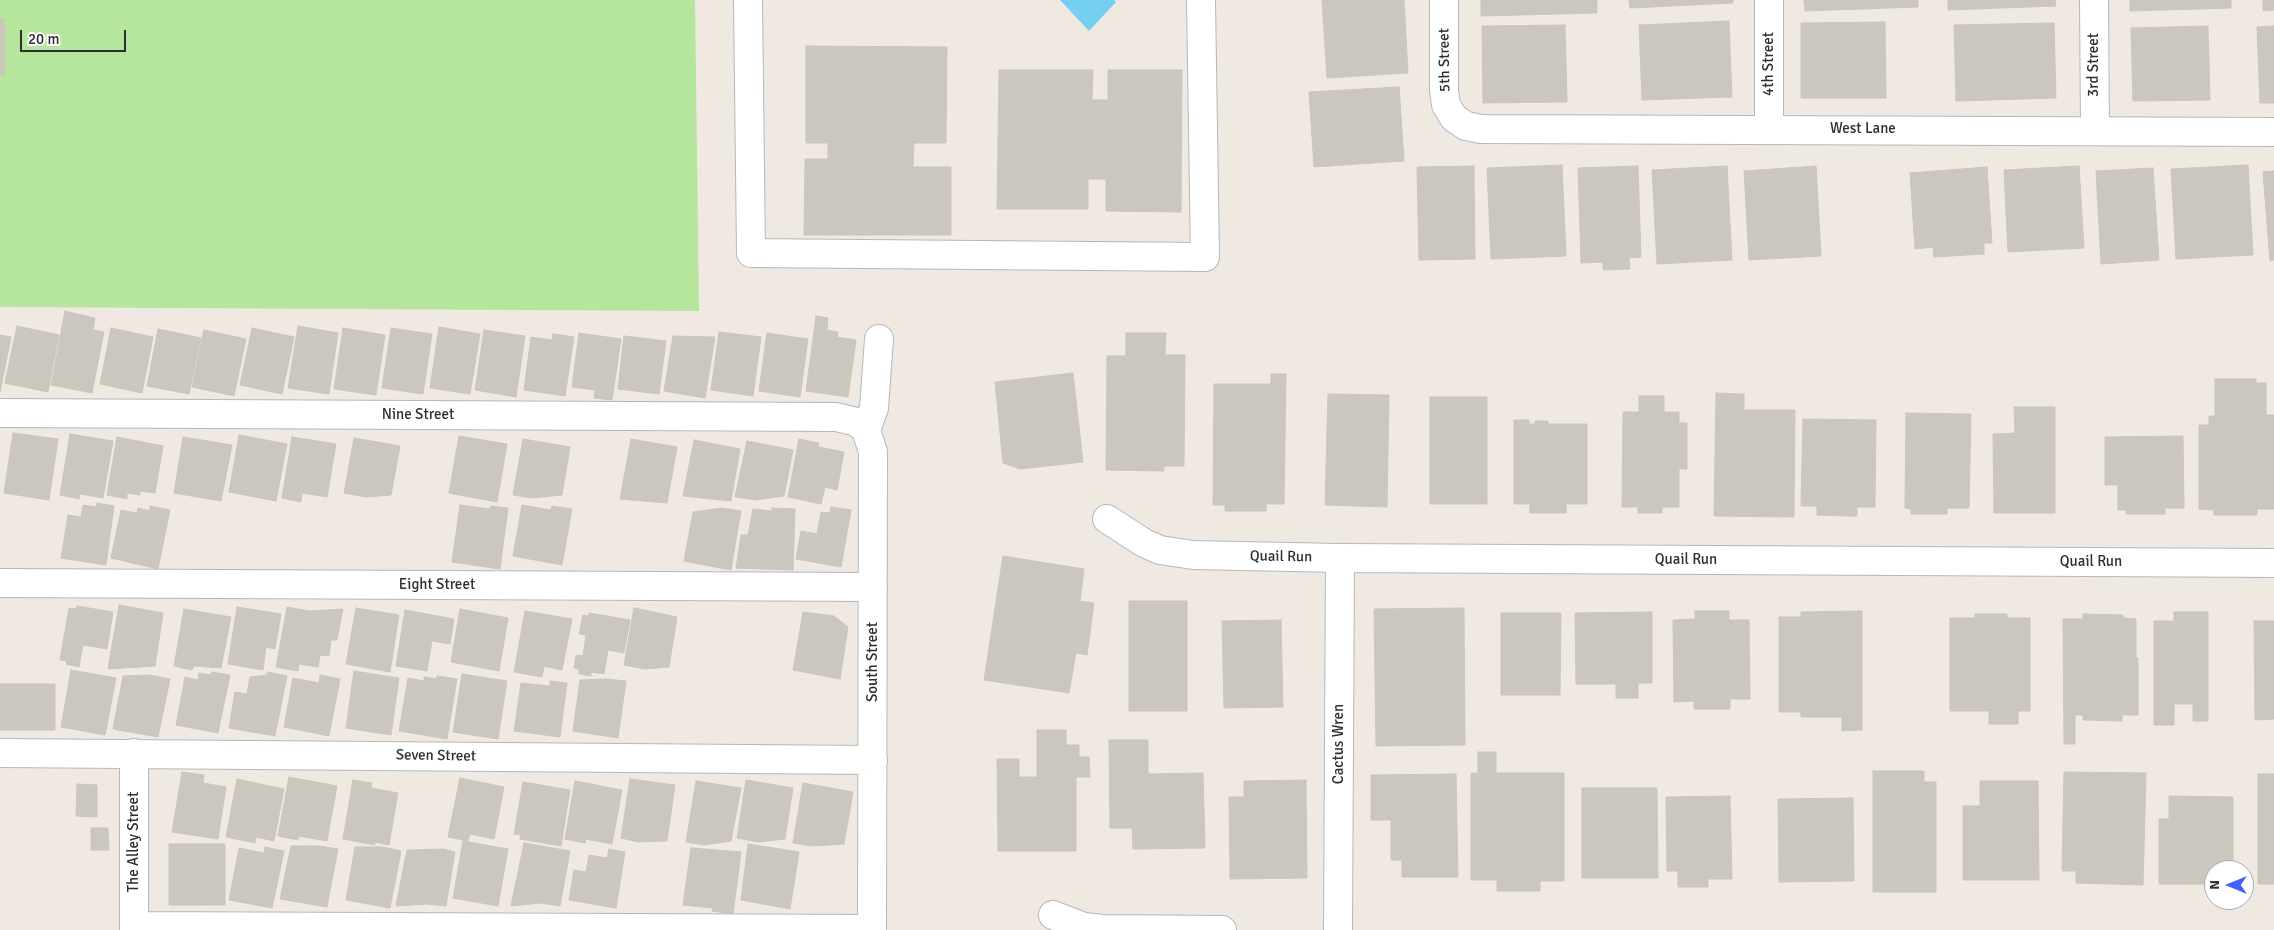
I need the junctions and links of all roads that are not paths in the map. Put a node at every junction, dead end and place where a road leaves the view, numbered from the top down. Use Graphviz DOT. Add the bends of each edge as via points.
graph roads {
  1 [pos="748,0"];
  2 [pos="1201,0"];
  3 [pos="1444,0"];
  4 [pos="1769,0"];
  5 [pos="2094,0"];
  6 [pos="1454,118"];
  7 [pos="1769,129"];
  8 [pos="2095,131"];
  9 [pos="2274,132"];
  10 [pos="879,339"];
  11 [pos="0,412"];
  12 [pos="866,430"];
  13 [pos="1107,518"];
  14 [pos="1340,558"];
  15 [pos="2274,564"];
  16 [pos="0,583"];
  17 [pos="873,588"];
  18 [pos="0,753"];
  19 [pos="134,753"];
  20 [pos="873,760"];
  21 [pos="1053,915"];
  22 [pos="134,928"];
  23 [pos="872,930"];
  24 [pos="1222,930"];
  25 [pos="1338,930"];
  1 -- 2 [label="lane" via="751,253 1204,257"];
  3 -- 6 [label="lane, 5th Street" via="1444,90 1446,105"];
  4 -- 7 [label="lane, 4th Street"];
  5 -- 8 [label="lane, 3rd Street"];
  6 -- 7 [label="lane, West Lane" via="1466,126 1481,129"];
  7 -- 8 [label="lane, West Lane"];
  8 -- 9 [label="lane, West Lane"];
  10 -- 12 [label="lane" via="874,408"];
  11 -- 12 [label="lane, Nine Street" via="836,417 857,422"];
  12 -- 17 [label="lane, South Street" via="873,452"];
  13 -- 14 [label="lane, Quail Run" via="1144,543 1178,554"];
  14 -- 15 [label="lane, Quail Run"];
  14 -- 25 [label="lane, Cactus Wren"];
  16 -- 17 [label="lane, Eight Street"];
  17 -- 20 [label="lane, South Street"];
  18 -- 19 [label="lane, Seven Street"];
  19 -- 20 [label="lane, Seven Street"];
  19 -- 22 [label="lane, The Alley Street"];
  20 -- 23 [label="lane, South Street"];
  21 -- 24 [label="lane" via="1084,927 1103,929"];
  22 -- 23 [label="lane"];
}
